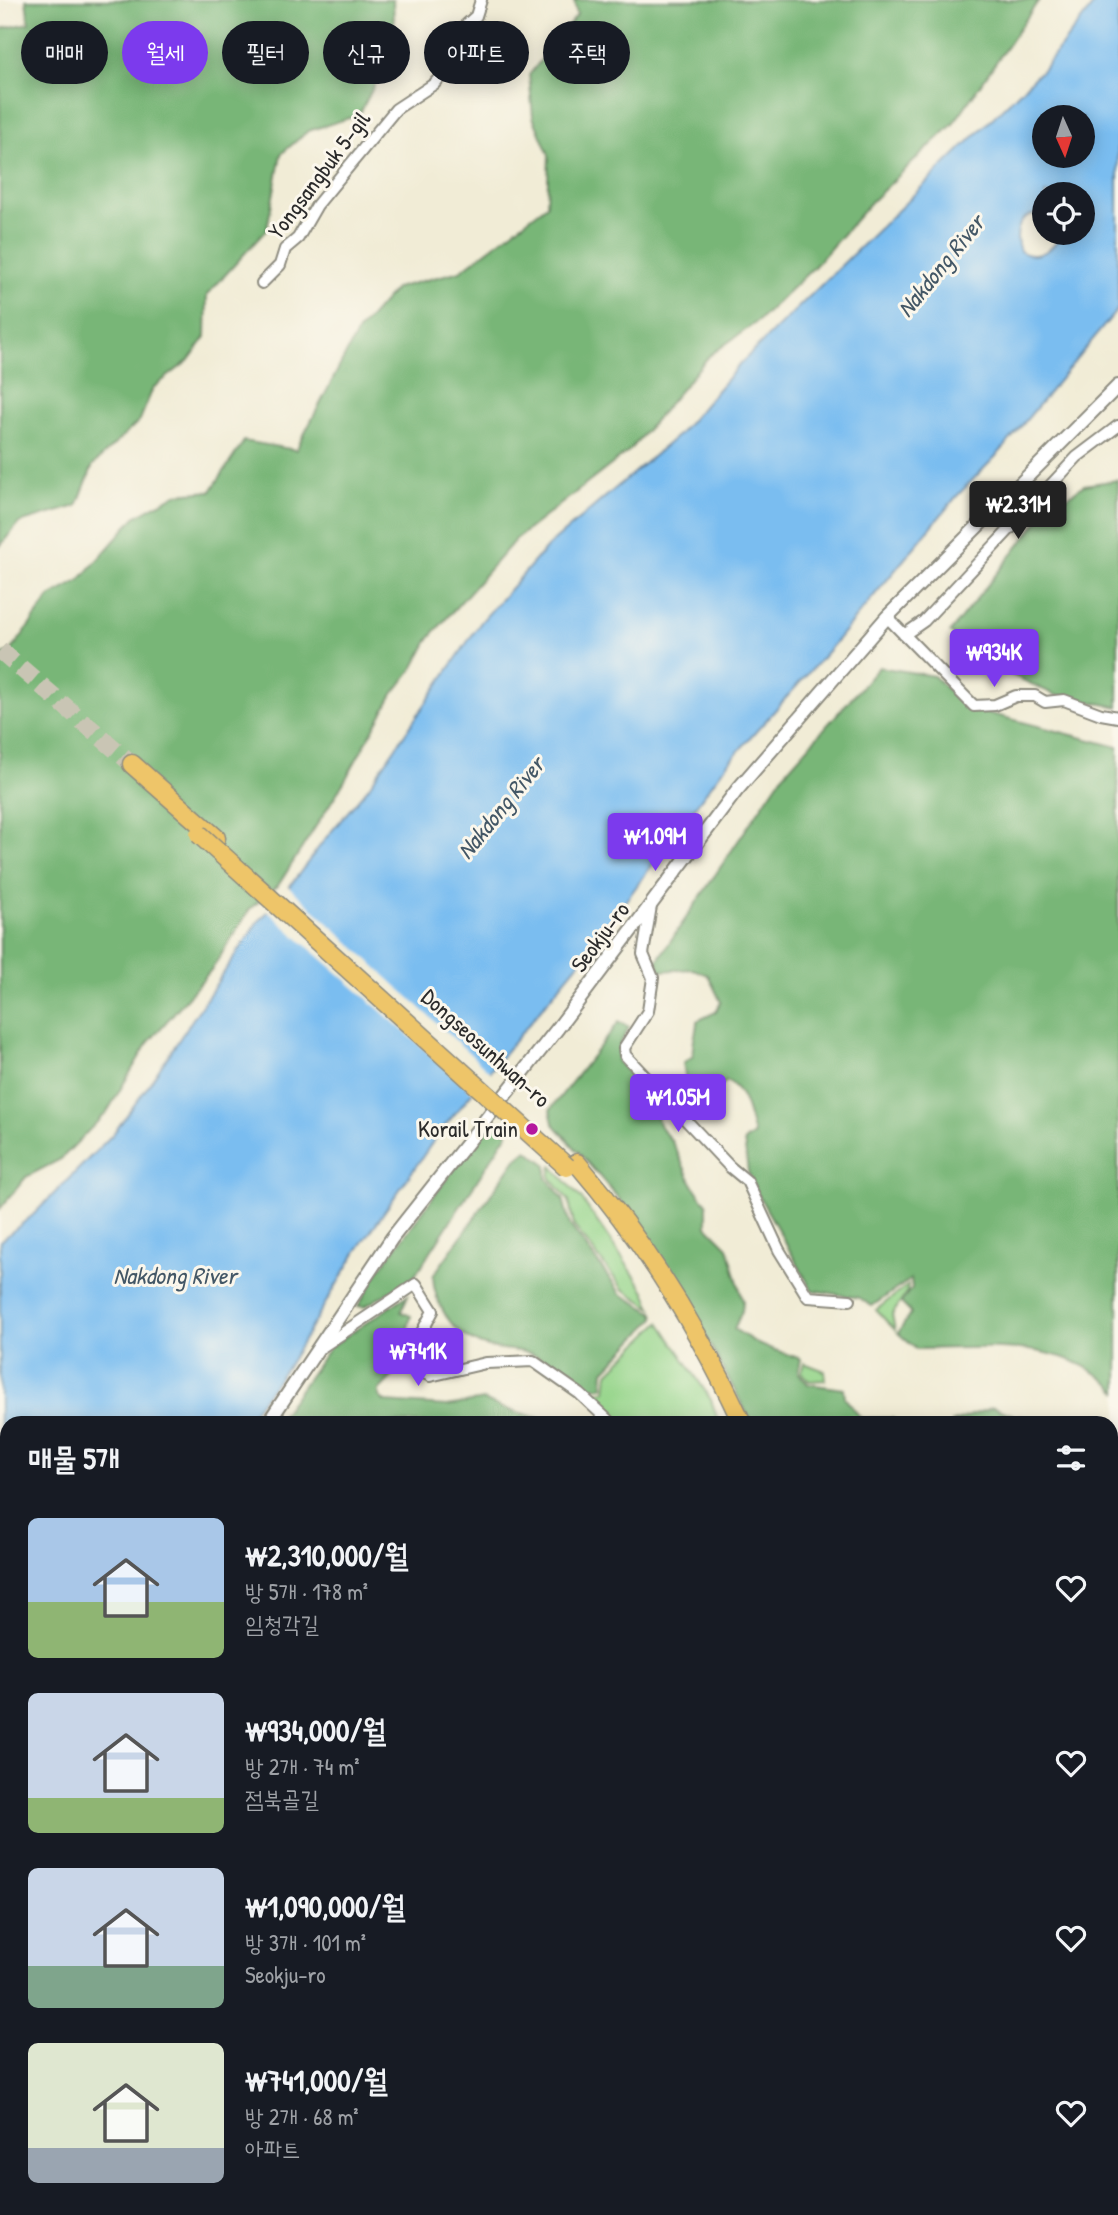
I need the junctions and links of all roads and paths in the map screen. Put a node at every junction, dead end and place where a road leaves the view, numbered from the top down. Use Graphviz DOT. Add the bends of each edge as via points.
graph roads {
  1 [pos="481,0"];
  2 [pos="262,283"];
  3 [pos="1118,386"];
  4 [pos="1118,426"];
  5 [pos="887,617"];
  6 [pos="904,635"];
  7 [pos="1118,717"];
  8 [pos="129,768"];
  9 [pos="651,906"];
  10 [pos="572,1165"];
  11 [pos="850,1300"];
  12 [pos="321,1347"];
  13 [pos="273,1416"];
  14 [pos="604,1416"];
  15 [pos="728,1416"];
  16 [pos="739,1416"];
  1 -- 2 [label="street, Yongsangbuk 5-gil" via="476,16 449,40 445,72 396,109 317,205 298,238 285,249 280,265"];
  3 -- 5 [label="street, Seokju-ro"];
  4 -- 6 [label="street" via="1077,457 924,621"];
  5 -- 6 [label="street"];
  5 -- 9 [label="street, Seokju-ro" via="744,781"];
  6 -- 7 [label="street" via="974,706 1035,696"];
  8 -- 10 [label="highway, Dongseosunhwan-ro, bridge"];
  9 -- 11 [label="street" via="643,954 653,978 648,1012 624,1048 625,1055 747,1181 779,1250 808,1297"];
  9 -- 12 [label="street, Seokju-ro" via="392,1238"];
  10 -- 15 [label="highway, Dongseosunhwan-ro" via="640,1259"];
  10 -- 16 [label="highway, Dongseosunhwan-ro" via="644,1250 716,1365"];
  12 -- 13 [label="street, Seokju-ro"];
  12 -- 14 [label="street" via="416,1284 433,1311 405,1364 430,1376 486,1363 533,1361"];
}
